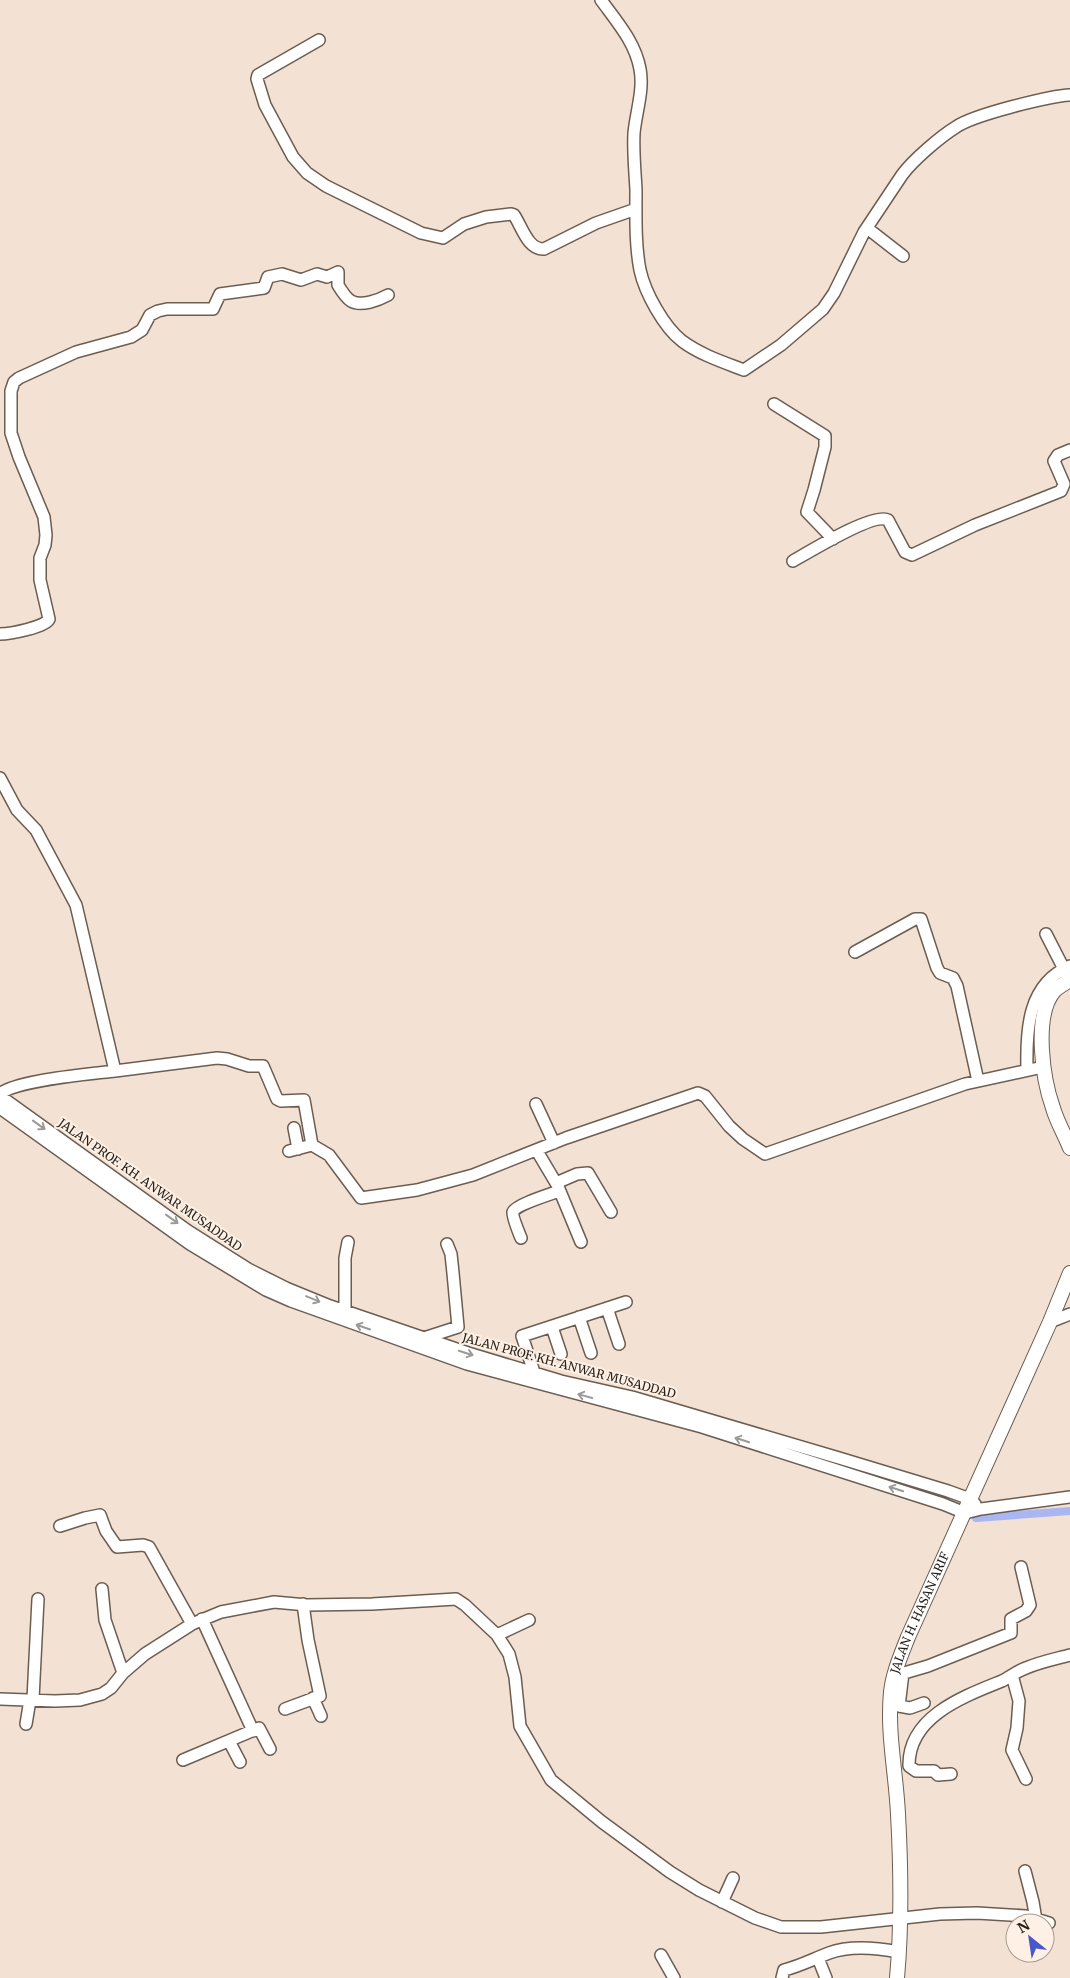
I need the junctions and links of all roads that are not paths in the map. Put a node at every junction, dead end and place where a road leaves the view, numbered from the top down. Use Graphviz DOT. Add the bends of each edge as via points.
graph roads {
  1 [pos="601,0"];
  2 [pos="319,40"];
  3 [pos="1070,95"];
  4 [pos="636,209"];
  5 [pos="867,228"];
  6 [pos="903,256"];
  7 [pos="388,295"];
  8 [pos="774,404"];
  9 [pos="1070,450"];
  10 [pos="833,540"];
  11 [pos="793,561"];
  12 [pos="0,634"];
  13 [pos="0,778"];
  14 [pos="1046,934"];
  15 [pos="855,952"];
  16 [pos="1068,973"];
  17 [pos="1034,1068"];
  18 [pos="115,1071"];
  19 [pos="978,1081"];
  20 [pos="0,1095"];
  21 [pos="536,1104"];
  22 [pos="0,1108"];
  23 [pos="294,1128"];
  24 [pos="57,1143"];
  25 [pos="554,1143"];
  26 [pos="312,1145"];
  27 [pos="1070,1148"];
  28 [pos="537,1151"];
  29 [pos="558,1187"];
  30 [pos="611,1212"];
  31 [pos="521,1238"];
  32 [pos="348,1242"];
  33 [pos="580,1242"];
  34 [pos="447,1244"];
  35 [pos="1070,1273"];
  36 [pos="282,1292"];
  37 [pos="626,1302"];
  38 [pos="607,1308"];
  39 [pos="345,1311"];
  40 [pos="1070,1314"];
  41 [pos="579,1318"];
  42 [pos="1050,1322"];
  43 [pos="552,1327"];
  44 [pos="390,1332"];
  45 [pos="424,1338"];
  46 [pos="619,1344"];
  47 [pos="591,1353"];
  48 [pos="560,1354"];
  49 [pos="534,1372"];
  50 [pos="1070,1497"];
  51 [pos="965,1498"];
  52 [pos="981,1509"];
  53 [pos="960,1511"];
  54 [pos="60,1526"];
  55 [pos="1021,1567"];
  56 [pos="102,1589"];
  57 [pos="38,1599"];
  58 [pos="303,1604"];
  59 [pos="529,1620"];
  60 [pos="197,1622"];
  61 [pos="497,1635"];
  62 [pos="1070,1655"];
  63 [pos="123,1673"];
  64 [pos="899,1674"];
  65 [pos="1012,1675"];
  66 [pos="313,1698"];
  67 [pos="0,1699"];
  68 [pos="30,1702"];
  69 [pos="924,1703"];
  70 [pos="285,1708"];
  71 [pos="321,1716"];
  72 [pos="26,1724"];
  73 [pos="253,1731"];
  74 [pos="229,1741"];
  75 [pos="892,1748"];
  76 [pos="912,1749"];
  77 [pos="270,1750"];
  78 [pos="183,1760"];
  79 [pos="240,1762"];
  80 [pos="951,1774"];
  81 [pos="1026,1779"];
  82 [pos="1025,1871"];
  83 [pos="733,1878"];
  84 [pos="722,1902"];
  85 [pos="1035,1913"];
  86 [pos="1005,1915"];
  87 [pos="901,1922"];
  88 [pos="900,1948"];
  89 [pos="661,1955"];
  90 [pos="818,1958"];
  91 [pos="786,1973"];
  92 [pos="674,1978"];
  93 [pos="826,1978"];
  94 [pos="897,1978"];
  1 -- 4 [label="street" via="634,46 640,68 634,134"];
  2 -- 4 [label="street" via="258,75 257,79 292,157 326,186 437,238 443,238 464,224 511,214 533,246 539,249"];
  3 -- 5 [label="street" via="1003,110 957,126 908,167"];
  4 -- 5 [label="street" via="640,271 667,326 703,355 744,370 781,345 823,309 834,294"];
  5 -- 6 [label="street"];
  7 -- 12 [label="street" via="375,301 352,301 338,285 338,272 326,277 317,274 298,281 282,274 268,276 264,288 220,294 215,308 210,310 158,311 150,315 142,330 131,337 76,352 14,382 10,392 10,433 44,517 46,535 40,558 40,580 49,619 45,624"];
  8 -- 10 [label="street" via="825,436 825,447 807,512"];
  9 -- 10 [label="street" via="1054,460 1064,484 1060,492 975,525 912,555 905,552 884,518 860,525"];
  10 -- 11 [label="street"];
  13 -- 18 [label="street" via="17,810 36,830 76,905"];
  14 -- 16 [label="street"];
  15 -- 19 [label="street" via="915,919 921,919 937,968 940,973 953,978 957,986"];
  16 -- 17 [label="main road" via="1046,1010"];
  17 -- 19 [label="street"];
  17 -- 27 [label="main road"];
  18 -- 20 [label="street" via="12,1087"];
  18 -- 26 [label="street" via="217,1058 263,1066 278,1100 304,1101"];
  19 -- 25 [label="street" via="764,1154 729,1126 700,1093"];
  20 -- 24 [label="street, JALAN PROF. KH. ANWAR MUSADDAD, one-way"];
  21 -- 25 [label="street"];
  22 -- 24 [label="street, JALAN PROF. KH. ANWAR MUSADDAD"];
  23 -- 26 [label="street" via="294,1150"];
  24 -- 36 [label="street, JALAN PROF. KH. ANWAR MUSADDAD"];
  25 -- 28 [label="street"];
  26 -- 28 [label="street" via="329,1155 361,1198 444,1184"];
  28 -- 29 [label="street"];
  29 -- 30 [label="street" via="577,1174 588,1172"];
  29 -- 31 [label="street" via="514,1210"];
  29 -- 33 [label="street"];
  32 -- 39 [label="street"];
  34 -- 45 [label="street" via="451,1254 458,1327"];
  35 -- 42 [label="main road, JALAN H. HASAN ARIF"];
  36 -- 39 [label="street, JALAN PROF. KH. ANWAR MUSADDAD, one-way"];
  44 -- 36 [label="street, JALAN PROF. KH. ANWAR MUSADDAD, one-way"];
  37 -- 38 [label="street"];
  38 -- 41 [label="street"];
  38 -- 46 [label="street"];
  39 -- 44 [label="street, JALAN PROF. KH. ANWAR MUSADDAD"];
  40 -- 42 [label="street"];
  41 -- 43 [label="street"];
  41 -- 47 [label="street"];
  42 -- 51 [label="main road, JALAN H. HASAN ARIF"];
  43 -- 48 [label="street"];
  43 -- 49 [label="street" via="522,1336"];
  44 -- 45 [label="street, JALAN PROF. KH. ANWAR MUSADDAD"];
  53 -- 44 [label="street, JALAN PROF. KH. ANWAR MUSADDAD, one-way" via="702,1427 492,1372"];
  45 -- 49 [label="street, JALAN PROF. KH. ANWAR MUSADDAD, one-way"];
  49 -- 51 [label="street, JALAN PROF. KH. ANWAR MUSADDAD" via="696,1416"];
  50 -- 52 [label="street"];
  51 -- 52 [label="street, JALAN PROF. KH. ANWAR MUSADDAD"];
  51 -- 53 [label="main road, JALAN H. HASAN ARIF"];
  52 -- 53 [label="street"];
  53 -- 64 [label="main road, JALAN H. HASAN ARIF" via="908,1638"];
  54 -- 60 [label="street" via="100,1515 117,1547 148,1547"];
  55 -- 64 [label="street" via="1030,1606 1011,1619 1011,1633"];
  56 -- 63 [label="street" via="105,1620"];
  57 -- 68 [label="street"];
  58 -- 60 [label="street" via="263,1603 222,1612"];
  58 -- 61 [label="street" via="456,1599"];
  58 -- 66 [label="street" via="320,1696"];
  59 -- 61 [label="street"];
  60 -- 63 [label="street" via="145,1654"];
  60 -- 73 [label="street"];
  61 -- 84 [label="street" via="509,1654 520,1726 551,1780 670,1872"];
  62 -- 65 [label="street" via="1026,1667"];
  63 -- 68 [label="street" via="111,1688 97,1696"];
  64 -- 69 [label="street" via="898,1706 910,1708"];
  64 -- 75 [label="main road, JALAN H. HASAN ARIF" via="890,1709"];
  65 -- 76 [label="street" via="965,1696 933,1716 920,1730"];
  65 -- 81 [label="street" via="1019,1701 1012,1750"];
  66 -- 70 [label="street"];
  66 -- 71 [label="street"];
  67 -- 68 [label="street"];
  68 -- 72 [label="street"];
  73 -- 74 [label="street"];
  73 -- 77 [label="street" via="259,1728"];
  74 -- 78 [label="street"];
  74 -- 79 [label="street"];
  75 -- 76 [label="street"];
  75 -- 87 [label="main road, JALAN H. HASAN ARIF" via="898,1811"];
  76 -- 80 [label="street" via="909,1766 913,1770"];
  82 -- 85 [label="street"];
  83 -- 84 [label="street"];
  84 -- 87 [label="street" via="790,1928"];
  86 -- 87 [label="street" via="940,1914"];
  87 -- 88 [label="main road, JALAN H. HASAN ARIF"];
  88 -- 90 [label="street" via="837,1950"];
  88 -- 94 [label="main road, JALAN H. HASAN ARIF"];
  89 -- 92 [label="street"];
  90 -- 91 [label="street"];
  90 -- 93 [label="street"];
}
